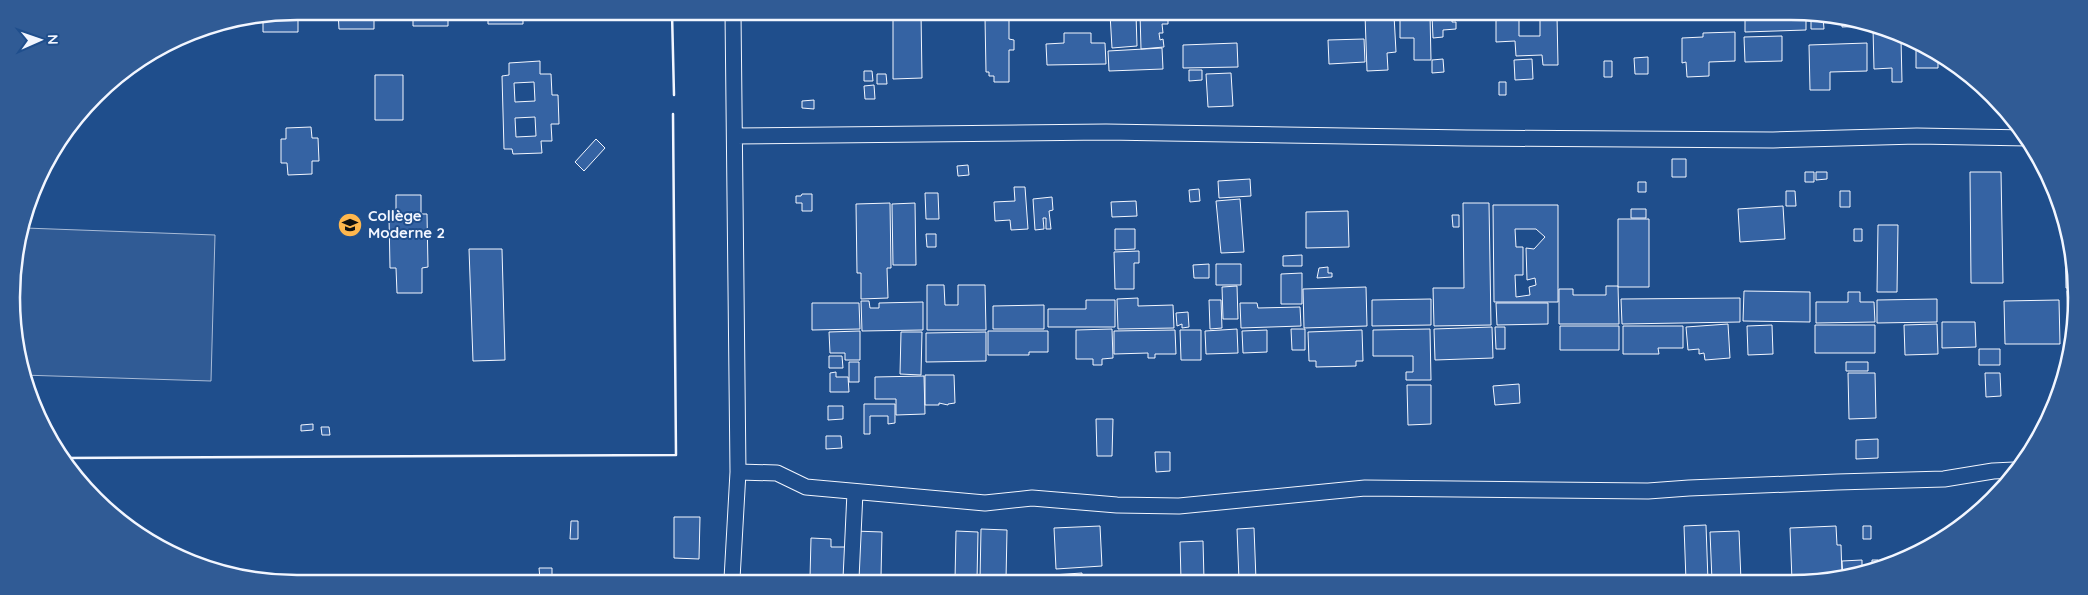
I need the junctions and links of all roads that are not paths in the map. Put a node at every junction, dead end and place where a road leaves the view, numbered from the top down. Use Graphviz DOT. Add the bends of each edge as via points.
graph roads {
  1 [pos="733,20"];
  2 [pos="735,136"];
  3 [pos="2017,138"];
  4 [pos="2007,470"];
  5 [pos="738,472"];
  6 [pos="855,492"];
  7 [pos="732,575"];
  8 [pos="851,575"];
  1 -- 2 [label="street"];
  2 -- 3 [label="street" via="1106,132 1773,140 1917,136"];
  2 -- 5 [label="street"];
  4 -- 6 [label="street" via="1944,480 1827,482 1648,492 1365,488 1179,506 1032,498 985,503"];
  5 -- 6 [label="street" via="777,473 806,487"];
  5 -- 7 [label="street"];
  6 -- 8 [label="street"];
}
